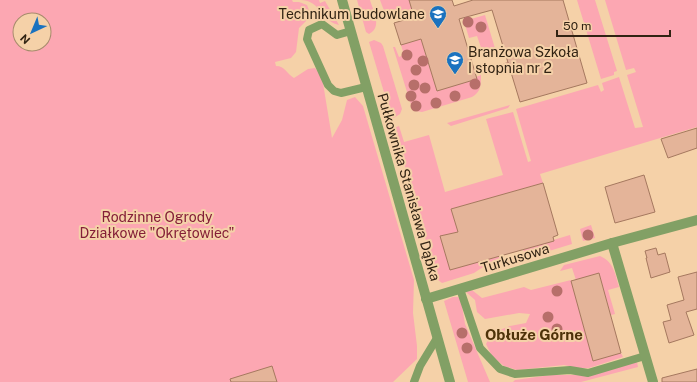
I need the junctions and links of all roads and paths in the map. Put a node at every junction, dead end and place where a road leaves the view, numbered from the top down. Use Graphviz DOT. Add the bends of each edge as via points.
graph roads {
  1 [pos="342,0"];
  2 [pos="351,31"];
  3 [pos="366,87"];
  4 [pos="697,220"];
  5 [pos="612,243"];
  6 [pos="460,289"];
  7 [pos="426,299"];
  8 [pos="437,338"];
  9 [pos="645,356"];
  10 [pos="414,382"];
  11 [pos="450,382"];
  12 [pos="653,382"];
  1 -- 2 [label="street, Pułkownika Stanisława Dąbka"];
  2 -- 3 [label="street, Pułkownika Stanisława Dąbka"];
  2 -- 3 [label="lane" via="337,34 322,24 309,30 307,39 328,85 334,91 341,93"];
  3 -- 7 [label="street, Pułkownika Stanisława Dąbka"];
  4 -- 5 [label="street, Turkusowa"];
  5 -- 6 [label="street, Turkusowa"];
  5 -- 9 [label="street"];
  6 -- 7 [label="street, Turkusowa"];
  6 -- 9 [label="lane" via="480,348 500,368 515,374 570,370 588,373"];
  7 -- 8 [label="street, Pułkownika Stanisława Dąbka"];
  8 -- 10 [label="lane" via="420,366"];
  8 -- 11 [label="street, Pułkownika Stanisława Dąbka"];
  9 -- 12 [label="street"];
}
